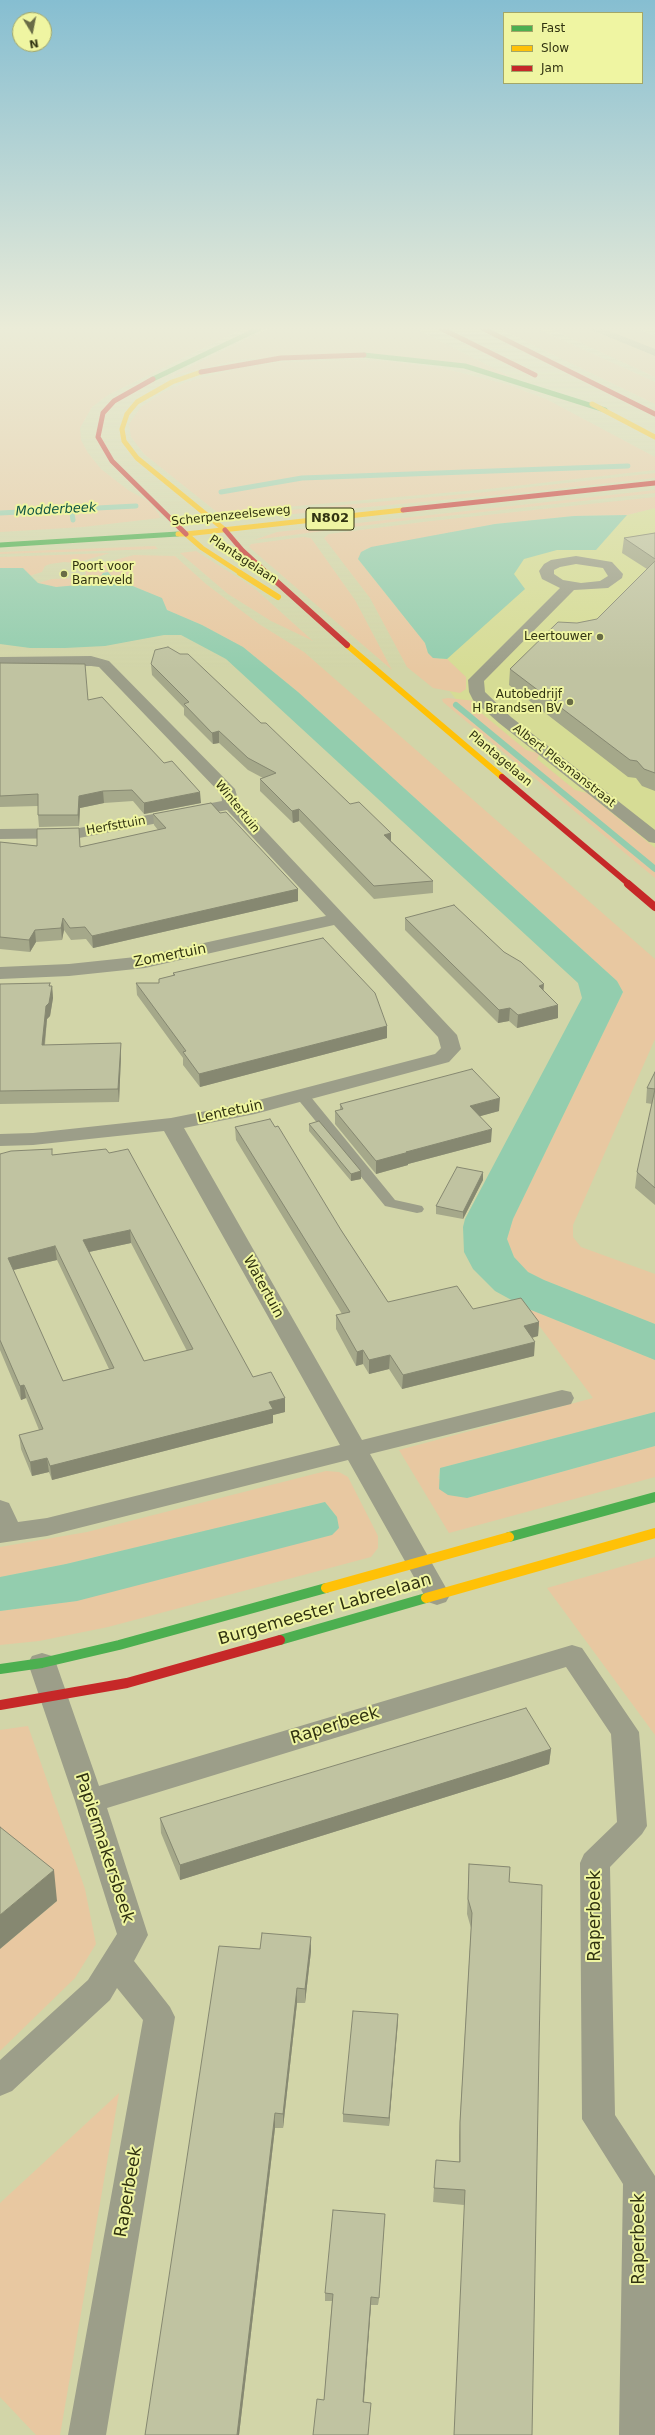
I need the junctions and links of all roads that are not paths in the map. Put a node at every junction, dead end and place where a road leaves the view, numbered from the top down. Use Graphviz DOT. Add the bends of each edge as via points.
graph roads {
  1 [pos="101,443"];
  2 [pos="125,443"];
  3 [pos="655,483"];
  4 [pos="225,530"];
  5 [pos="186,534"];
  6 [pos="0,545"];
  7 [pos="570,586"];
  8 [pos="329,630"];
  9 [pos="0,662"];
  10 [pos="231,804"];
  11 [pos="655,818"];
  12 [pos="636,823"];
  13 [pos="0,834"];
  14 [pos="655,838"];
  15 [pos="655,907"];
  16 [pos="338,919"];
  17 [pos="0,973"];
  18 [pos="451,1049"];
  19 [pos="301,1094"];
  20 [pos="171,1124"];
  21 [pos="0,1140"];
  22 [pos="417,1209"];
  23 [pos="562,1398"];
  24 [pos="354,1451"];
  25 [pos="655,1497"];
  26 [pos="0,1509"];
  27 [pos="4,1533"];
  28 [pos="655,1533"];
  29 [pos="419,1563"];
  30 [pos="437,1595"];
  31 [pos="42,1663"];
  32 [pos="0,1669"];
  33 [pos="54,1697"];
  34 [pos="0,1705"];
  35 [pos="90,1801"];
  36 [pos="116,1962"];
  37 [pos="0,2081"];
  38 [pos="87,2435"];
  39 [pos="638,2435"];
  1 -- 5 [label="main road, Plantagelaan" via="112,460"];
  2 -- 4 [label="main road, Plantagelaan" via="137,458"];
  3 -- 4 [label="main road, Scherpenzeelseweg / N802"];
  4 -- 5 [label="main road, Scherpenzeelseweg / N802"];
  4 -- 8 [label="main road, Plantagelaan" via="242,550"];
  5 -- 6 [label="main road, Scherpenzeelseweg / N802"];
  5 -- 8 [label="main road, Plantagelaan" via="202,548"];
  7 -- 12 [label="street, Albert Plesmanstraat" via="476,680 477,692 479,697 505,720"];
  8 -- 15 [label="main road, Plantagelaan"];
  9 -- 10 [label="street, Wintertuin" via="91,661 104,664 228,793"];
  10 -- 13 [label="street, Herfsttuin" via="78,833"];
  10 -- 16 [label="street, Wintertuin"];
  11 -- 12 [label="street"];
  12 -- 14 [label="street, Albert Plesmanstraat"];
  16 -- 17 [label="street, Zomertuin" via="145,962 69,970"];
  16 -- 18 [label="street, Wintertuin" via="446,1035"];
  18 -- 19 [label="street, Lentetuin" via="442,1058"];
  19 -- 20 [label="street, Lentetuin" via="255,1108"];
  19 -- 22 [label="lane" via="390,1203"];
  20 -- 21 [label="street, Lentetuin" via="33,1139"];
  20 -- 24 [label="street, Watertuin"];
  23 -- 24 [label="street"];
  24 -- 27 [label="street" via="47,1527"];
  24 -- 29 [label="street, Watertuin"];
  25 -- 29 [label="main road, Burgemeester Labreelaan"];
  26 -- 27 [label="street"];
  28 -- 30 [label="main road, Burgemeester Labreelaan"];
  29 -- 30 [label="street, Watertuin"];
  29 -- 31 [label="main road, Burgemeester Labreelaan" via="119,1645"];
  30 -- 33 [label="main road, Burgemeester Labreelaan" via="127,1683"];
  31 -- 32 [label="main road, Burgemeester Labreelaan"];
  31 -- 33 [label="street, Papiermakersbeek"];
  33 -- 34 [label="main road, Burgemeester Labreelaan"];
  33 -- 35 [label="street, Papiermakersbeek"];
  35 -- 36 [label="street, Papiermakersbeek" via="133,1935"];
  35 -- 39 [label="street, Raperbeek" via="572,1655 625,1732 632,1826 595,1863 599,2119 640,2180"];
  36 -- 37 [label="street, Papiermakersbeek" via="99,1990"];
  36 -- 38 [label="street, Raperbeek" via="159,2017"];
}
